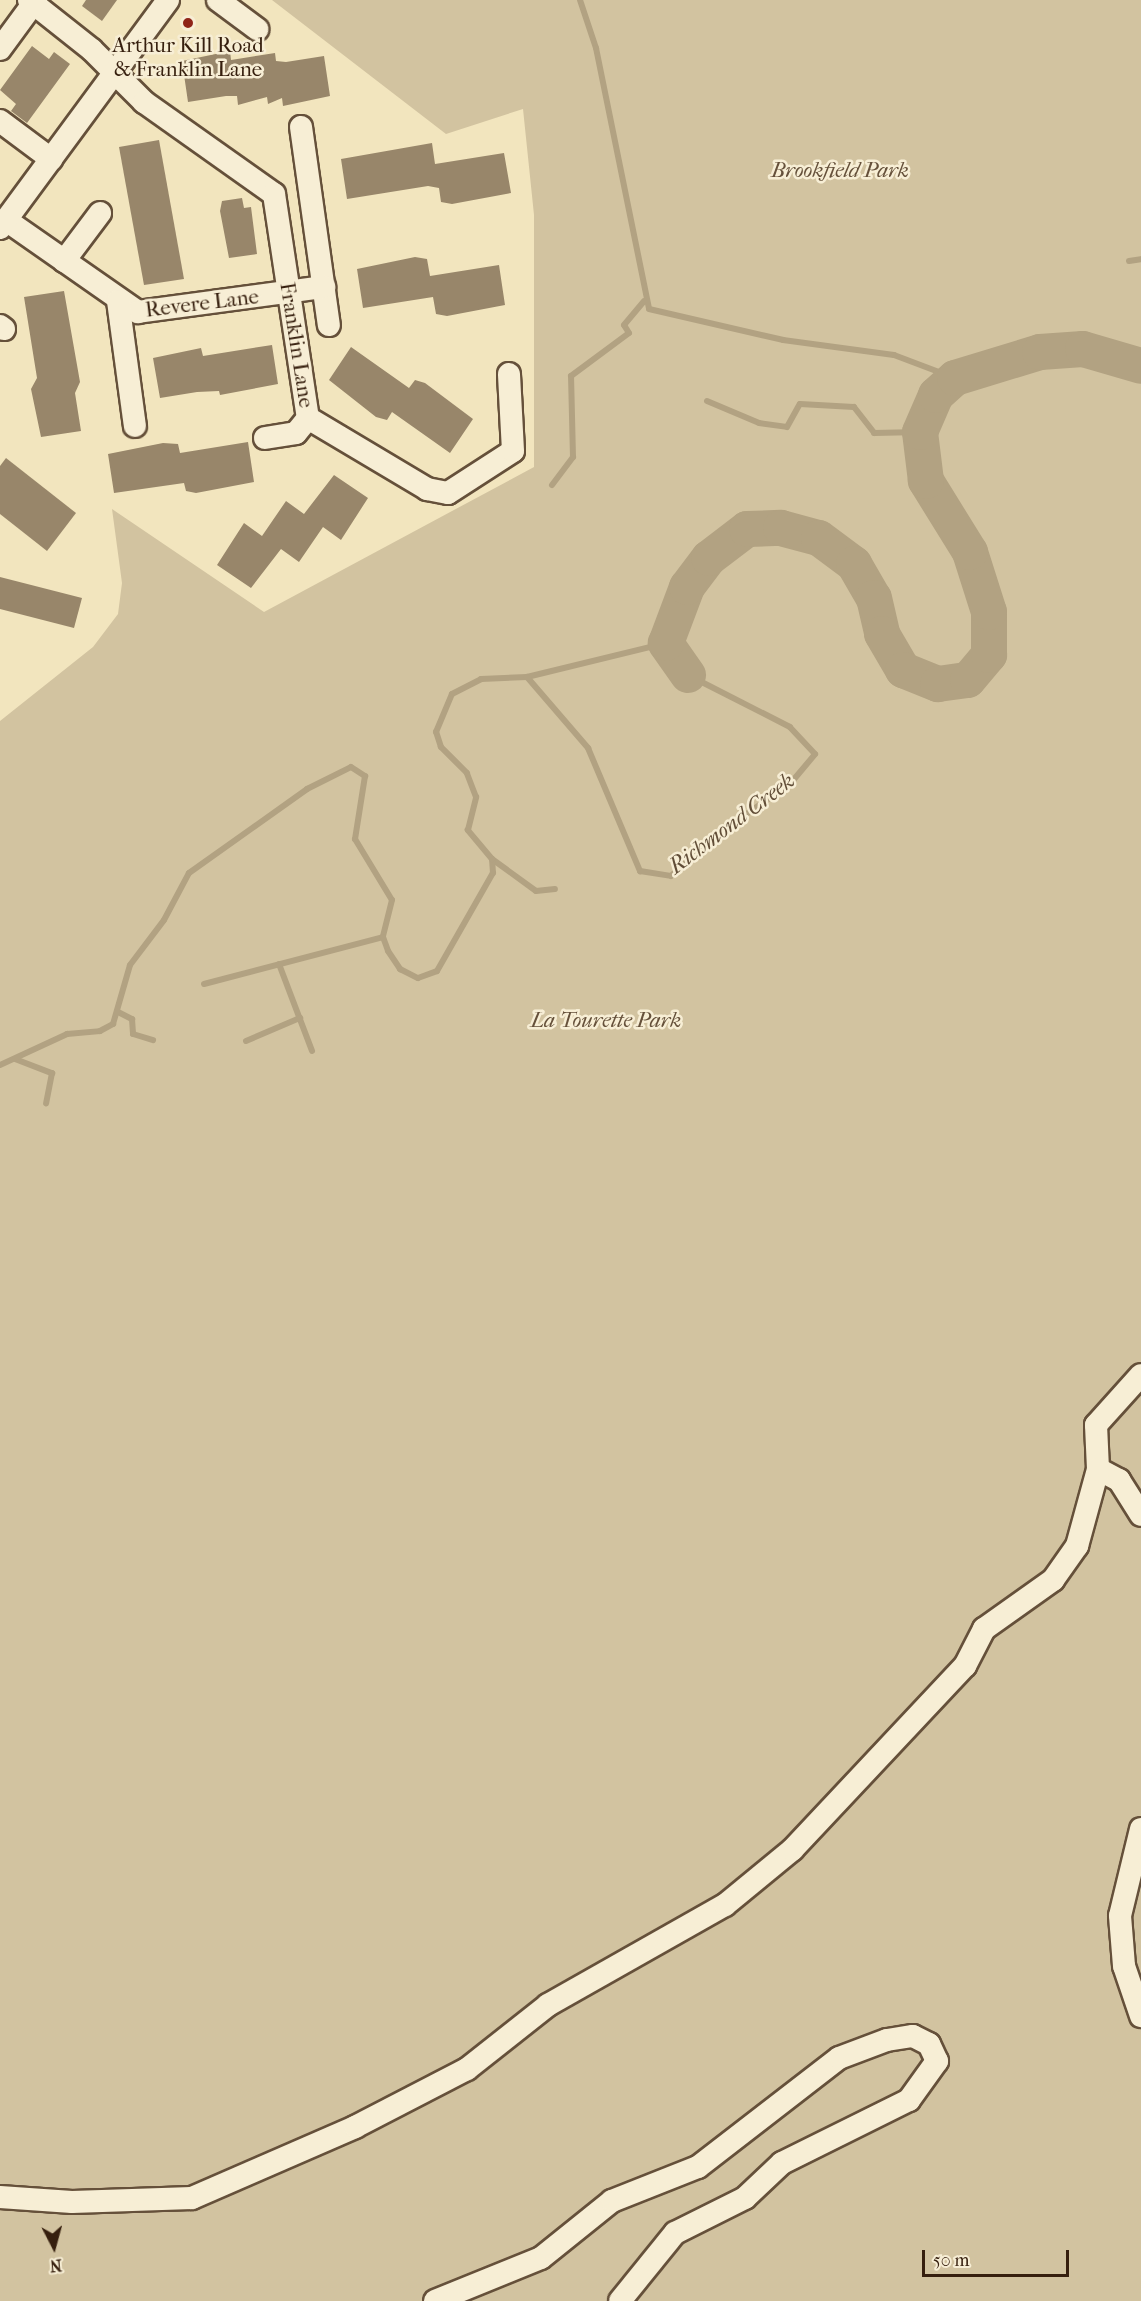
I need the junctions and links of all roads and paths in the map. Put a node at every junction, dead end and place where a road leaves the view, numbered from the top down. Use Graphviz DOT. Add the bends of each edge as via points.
graph roads {
  1 [pos="168,0"];
  2 [pos="218,0"];
  3 [pos="32,1"];
  4 [pos="257,28"];
  5 [pos="0,49"];
  6 [pos="114,73"];
  7 [pos="0,121"];
  8 [pos="301,127"];
  9 [pos="51,159"];
  10 [pos="309,188"];
  11 [pos="274,194"];
  12 [pos="100,213"];
  13 [pos="3,224"];
  14 [pos="64,261"];
  15 [pos="324,287"];
  16 [pos="289,292"];
  17 [pos="118,301"];
  18 [pos="329,326"];
  19 [pos="509,374"];
  20 [pos="308,418"];
  21 [pos="135,426"];
  22 [pos="265,438"];
  23 [pos="1141,1375"];
  24 [pos="1098,1469"];
  25 [pos="1141,1515"];
  26 [pos="1141,1829"];
  27 [pos="1141,2016"];
  28 [pos="0,2197"];
  29 [pos="435,2301"];
  30 [pos="620,2301"];
  1 -- 6 [label="street"];
  2 -- 4 [label="street"];
  3 -- 5 [label="street"];
  3 -- 6 [label="street"];
  6 -- 9 [label="street"];
  6 -- 11 [label="street" via="144,102"];
  7 -- 9 [label="street"];
  8 -- 10 [label="street"];
  9 -- 13 [label="street"];
  10 -- 11 [label="street"];
  10 -- 15 [label="street"];
  11 -- 16 [label="street, Franklin Lane"];
  12 -- 14 [label="street"];
  13 -- 14 [label="street, Revere Lane"];
  14 -- 17 [label="street, Revere Lane"];
  15 -- 16 [label="street, Revere Lane"];
  15 -- 18 [label="street"];
  16 -- 17 [label="street, Revere Lane" via="152,313"];
  16 -- 20 [label="street, Franklin Lane"];
  17 -- 21 [label="street, Revere Lane"];
  19 -- 20 [label="street, Franklin Lane" via="513,451 448,493 427,489"];
  20 -- 22 [label="street" via="296,433"];
  23 -- 24 [label="street" via="1096,1425"];
  24 -- 25 [label="street" via="1119,1480"];
  24 -- 28 [label="street" via="1077,1546 1053,1580 984,1629 964,1666 846,1798 725,1905 548,2005 468,2069 268,2168 192,2198 72,2202"];
  26 -- 27 [label="street" via="1120,1916 1124,1966"];
  29 -- 30 [label="street" via="541,2258 612,2201 698,2167 839,2058 887,2040 913,2036 929,2044 937,2061 909,2100 782,2163 745,2198 675,2233"];
}
